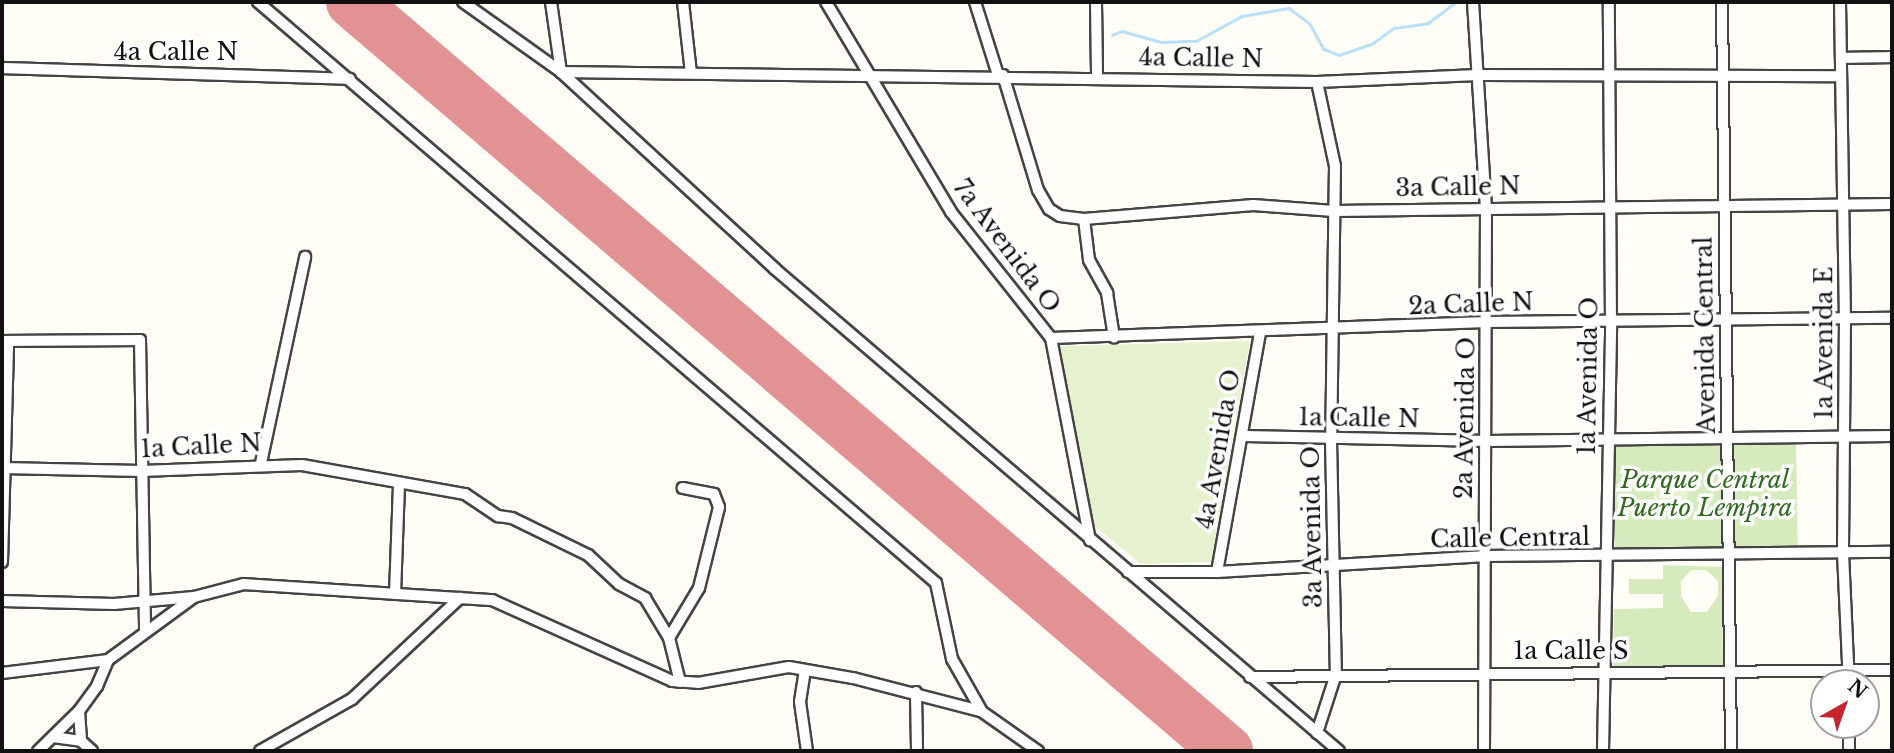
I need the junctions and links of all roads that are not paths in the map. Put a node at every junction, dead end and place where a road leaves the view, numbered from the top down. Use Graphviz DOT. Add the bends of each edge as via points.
graph roads {
  1 [pos="258,2"];
  2 [pos="463,2"];
  3 [pos="551,2"];
  4 [pos="683,2"];
  5 [pos="975,2"];
  6 [pos="1096,2"];
  7 [pos="1473,2"];
  8 [pos="1609,2"];
  9 [pos="1722,2"];
  10 [pos="1840,2"];
  11 [pos="830,3"];
  12 [pos="1892,57"];
  13 [pos="1841,58"];
  14 [pos="2,68"];
  15 [pos="561,72"];
  16 [pos="691,73"];
  17 [pos="1001,75"];
  18 [pos="1478,75"];
  19 [pos="1097,76"];
  20 [pos="1609,76"];
  21 [pos="1841,76"];
  22 [pos="873,78"];
  23 [pos="1725,78"];
  24 [pos="350,79"];
  25 [pos="1317,82"];
  26 [pos="1892,204"];
  27 [pos="1609,205"];
  28 [pos="1724,206"];
  29 [pos="1843,206"];
  30 [pos="1486,207"];
  31 [pos="1334,211"];
  32 [pos="1084,219"];
  33 [pos="305,257"];
  34 [pos="1892,318"];
  35 [pos="1845,319"];
  36 [pos="1726,320"];
  37 [pos="1611,321"];
  38 [pos="1487,322"];
  39 [pos="1334,331"];
  40 [pos="1260,333"];
  41 [pos="1114,337"];
  42 [pos="1051,338"];
  43 [pos="5,341"];
  44 [pos="1245,436"];
  45 [pos="1728,436"];
  46 [pos="1892,436"];
  47 [pos="1845,437"];
  48 [pos="1609,438"];
  49 [pos="1331,440"];
  50 [pos="1488,441"];
  51 [pos="261,463"];
  52 [pos="4,468"];
  53 [pos="141,471"];
  54 [pos="399,486"];
  55 [pos="683,488"];
  56 [pos="1090,540"];
  57 [pos="1892,552"];
  58 [pos="1843,553"];
  59 [pos="1728,555"];
  60 [pos="1483,556"];
  61 [pos="1605,558"];
  62 [pos="2,562"];
  63 [pos="1333,566"];
  64 [pos="1128,572"];
  65 [pos="1217,572"];
  66 [pos="395,594"];
  67 [pos="194,597"];
  68 [pos="460,598"];
  69 [pos="144,599"];
  70 [pos="2,601"];
  71 [pos="145,630"];
  72 [pos="669,638"];
  73 [pos="108,660"];
  74 [pos="1849,669"];
  75 [pos="805,670"];
  76 [pos="1605,671"];
  77 [pos="1810,671"];
  78 [pos="1483,672"];
  79 [pos="1728,672"];
  80 [pos="2,673"];
  81 [pos="1336,674"];
  82 [pos="1250,677"];
  83 [pos="680,682"];
  84 [pos="916,692"];
  85 [pos="79,711"];
  86 [pos="981,711"];
  87 [pos="1317,733"];
  88 [pos="52,737"];
  89 [pos="81,741"];
  90 [pos="38,751"];
  91 [pos="92,751"];
  92 [pos="260,751"];
  93 [pos="807,751"];
  94 [pos="917,751"];
  95 [pos="1038,751"];
  96 [pos="1339,751"];
  97 [pos="1484,751"];
  98 [pos="1603,751"];
  99 [pos="1731,751"];
  1 -- 24 [label="street"];
  2 -- 15 [label="street"];
  3 -- 15 [label="street"];
  4 -- 16 [label="street"];
  5 -- 17 [label="street"];
  6 -- 19 [label="street"];
  7 -- 18 [label="street, 2a Avenida O"];
  8 -- 20 [label="street, 1a Avenida O"];
  9 -- 23 [label="street, Avenida Central"];
  10 -- 13 [label="street, 1a Avenida E"];
  11 -- 22 [label="street, 7a Avenida O"];
  12 -- 13 [label="street"];
  13 -- 21 [label="street, 1a Avenida E"];
  14 -- 24 [label="street, 4a Calle N"];
  15 -- 16 [label="street, 4a Calle N"];
  15 -- 56 [label="street" via="775,270"];
  16 -- 22 [label="street, 4a Calle N"];
  17 -- 19 [label="street, 4a Calle N"];
  17 -- 22 [label="street, 4a Calle N"];
  17 -- 32 [label="street, 3a Calle N" via="1038,190 1049,209"];
  18 -- 20 [label="street, 4a Calle N"];
  18 -- 25 [label="street, 4a Calle N"];
  18 -- 30 [label="street, 2a Avenida O"];
  19 -- 25 [label="street, 4a Calle N"];
  20 -- 23 [label="street, 4a Calle N"];
  20 -- 27 [label="street, 1a Avenida O"];
  21 -- 23 [label="street, 4a Calle N"];
  21 -- 29 [label="street, 1a Avenida E"];
  22 -- 42 [label="street, 7a Avenida O" via="951,212"];
  23 -- 28 [label="street, Avenida Central"];
  24 -- 86 [label="street" via="936,583 952,659"];
  25 -- 31 [label="street, 3a Avenida O" via="1330,134"];
  26 -- 29 [label="street, 3a Calle N"];
  27 -- 28 [label="street, 3a Calle N"];
  27 -- 30 [label="street, 3a Calle N"];
  27 -- 37 [label="street, 1a Avenida O"];
  28 -- 29 [label="street, 3a Calle N"];
  28 -- 36 [label="street, Avenida Central"];
  29 -- 35 [label="street, 1a Avenida E"];
  30 -- 31 [label="street, 3a Calle N"];
  30 -- 38 [label="street, 2a Avenida O"];
  31 -- 32 [label="street, 3a Calle N" via="1253,205"];
  31 -- 39 [label="street, 3a Avenida O"];
  32 -- 41 [label="street" via="1089,260 1107,293"];
  33 -- 51 [label="street"];
  34 -- 35 [label="street, 2a Calle N"];
  35 -- 36 [label="street, 2a Calle N"];
  35 -- 47 [label="street, 1a Avenida E"];
  36 -- 37 [label="street, 2a Calle N"];
  36 -- 45 [label="street, Avenida Central"];
  37 -- 38 [label="street, 2a Calle N"];
  37 -- 48 [label="street, 1a Avenida O"];
  38 -- 39 [label="street, 2a Calle N"];
  38 -- 50 [label="street, 2a Avenida O"];
  39 -- 40 [label="street, 2a Calle N"];
  39 -- 49 [label="street, 3a Avenida O"];
  40 -- 41 [label="street, 2a Calle N"];
  40 -- 44 [label="street, 4a Avenida O"];
  41 -- 42 [label="street, 2a Calle N"];
  42 -- 56 [label="street, 7a Avenida O"];
  43 -- 52 [label="street"];
  43 -- 53 [label="street" via="140,340"];
  44 -- 49 [label="street, 1a Calle N"];
  44 -- 65 [label="street, 4a Avenida O"];
  45 -- 47 [label="street, 1a Calle N"];
  45 -- 48 [label="street, 1a Calle N"];
  45 -- 59 [label="street, Avenida Central"];
  46 -- 47 [label="street, 1a Calle N"];
  47 -- 58 [label="street, 1a Avenida E"];
  48 -- 50 [label="street, 1a Calle N"];
  48 -- 61 [label="street, 1a Avenida O"];
  49 -- 50 [label="street, 1a Calle N"];
  49 -- 63 [label="street, 3a Avenida O"];
  50 -- 60 [label="street, 2a Avenida O"];
  51 -- 53 [label="street, 1a Calle N"];
  51 -- 54 [label="street, 1a Calle N" via="302,465"];
  52 -- 53 [label="street, 1a Calle N"];
  52 -- 62 [label="street"];
  53 -- 69 [label="street"];
  54 -- 66 [label="street"];
  54 -- 72 [label="street, 1a Calle N" via="465,494 498,516 512,518 588,555 619,584 645,598"];
  55 -- 72 [label="street" via="714,494 719,507 699,588"];
  56 -- 64 [label="street"];
  57 -- 58 [label="street, Calle Central"];
  58 -- 59 [label="street, Calle Central"];
  58 -- 74 [label="street, 1a Avenida E"];
  59 -- 61 [label="street, Calle Central"];
  59 -- 79 [label="street, Avenida Central"];
  60 -- 61 [label="street, Calle Central"];
  60 -- 63 [label="street, Calle Central"];
  60 -- 78 [label="street, 2a Avenida O"];
  61 -- 76 [label="street, 1a Avenida O"];
  63 -- 65 [label="street, Calle Central"];
  63 -- 81 [label="street, 3a Avenida O"];
  64 -- 65 [label="street, Calle Central"];
  64 -- 82 [label="street"];
  66 -- 67 [label="street" via="244,584"];
  66 -- 68 [label="street"];
  67 -- 69 [label="street"];
  67 -- 71 [label="street"];
  68 -- 83 [label="street" via="492,600 513,608"];
  68 -- 92 [label="street" via="352,699"];
  69 -- 70 [label="street" via="92,604"];
  69 -- 71 [label="street"];
  71 -- 73 [label="street"];
  72 -- 83 [label="street, 1a Calle N"];
  73 -- 80 [label="street"];
  73 -- 85 [label="street"];
  75 -- 83 [label="street" via="773,668"];
  75 -- 84 [label="street"];
  75 -- 93 [label="street" via="800,702"];
  76 -- 78 [label="street, 1a Calle S"];
  76 -- 79 [label="street, 1a Calle S"];
  76 -- 98 [label="street, 1a Avenida O"];
  77 -- 79 [label="street, 1a Calle S"];
  78 -- 81 [label="street, 1a Calle S"];
  78 -- 97 [label="street, 2a Avenida O"];
  79 -- 99 [label="street, Avenida Central"];
  81 -- 82 [label="street, 1a Calle S"];
  81 -- 87 [label="street, 3a Avenida O"];
  82 -- 87 [label="street"];
  84 -- 86 [label="street"];
  84 -- 94 [label="street"];
  85 -- 88 [label="street"];
  85 -- 89 [label="street"];
  86 -- 95 [label="street"];
  87 -- 96 [label="street"];
  88 -- 89 [label="street"];
  88 -- 90 [label="street"];
  89 -- 91 [label="street"];
}
